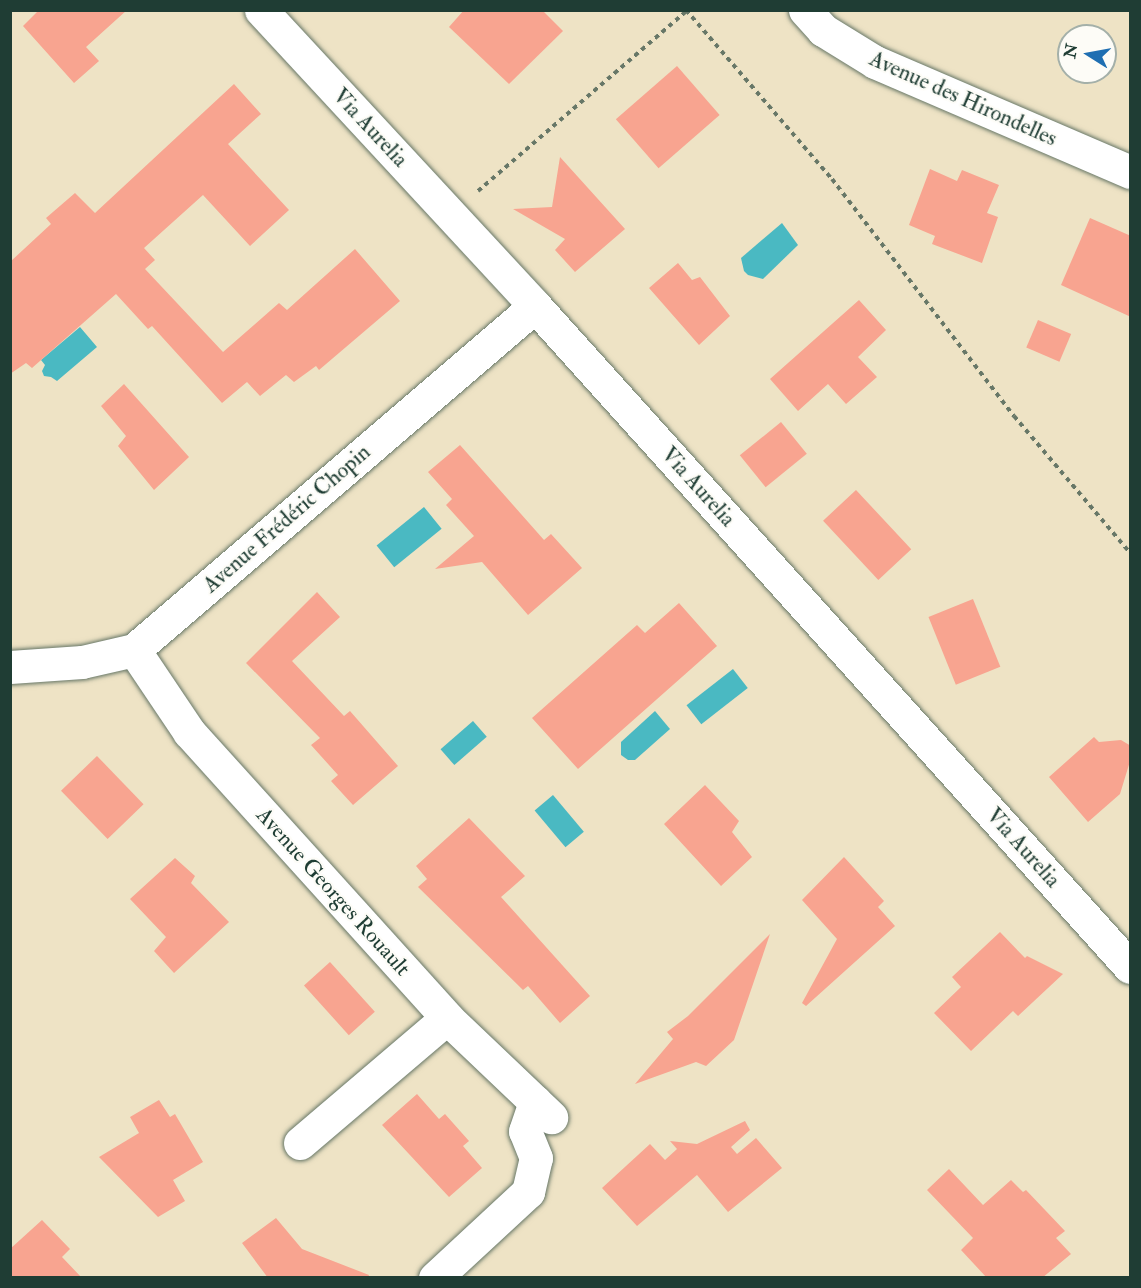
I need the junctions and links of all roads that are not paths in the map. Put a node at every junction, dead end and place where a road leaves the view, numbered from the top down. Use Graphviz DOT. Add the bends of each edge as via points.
graph roads {
  1 [pos="261,10"];
  2 [pos="806,10"];
  3 [pos="1131,172"];
  4 [pos="535,306"];
  5 [pos="134,650"];
  6 [pos="10,667"];
  7 [pos="1131,967"];
  8 [pos="447,1018"];
  9 [pos="300,1143"];
  10 [pos="435,1278"];
  1 -- 4 [label="street, Via Aurelia"];
  2 -- 3 [label="street, Avenue des Hirondelles" via="823,30 875,62"];
  4 -- 5 [label="street, Avenue Frédéric Chopin"];
  4 -- 7 [label="street, Via Aurelia"];
  5 -- 6 [label="street, Avenue Frédéric Chopin" via="82,662"];
  5 -- 8 [label="street, Avenue Georges Rouault" via="189,732"];
  8 -- 9 [label="street"];
  8 -- 10 [label="street, Avenue Georges Rouault" via="543,1109 525,1131 536,1158 528,1192"];
}
